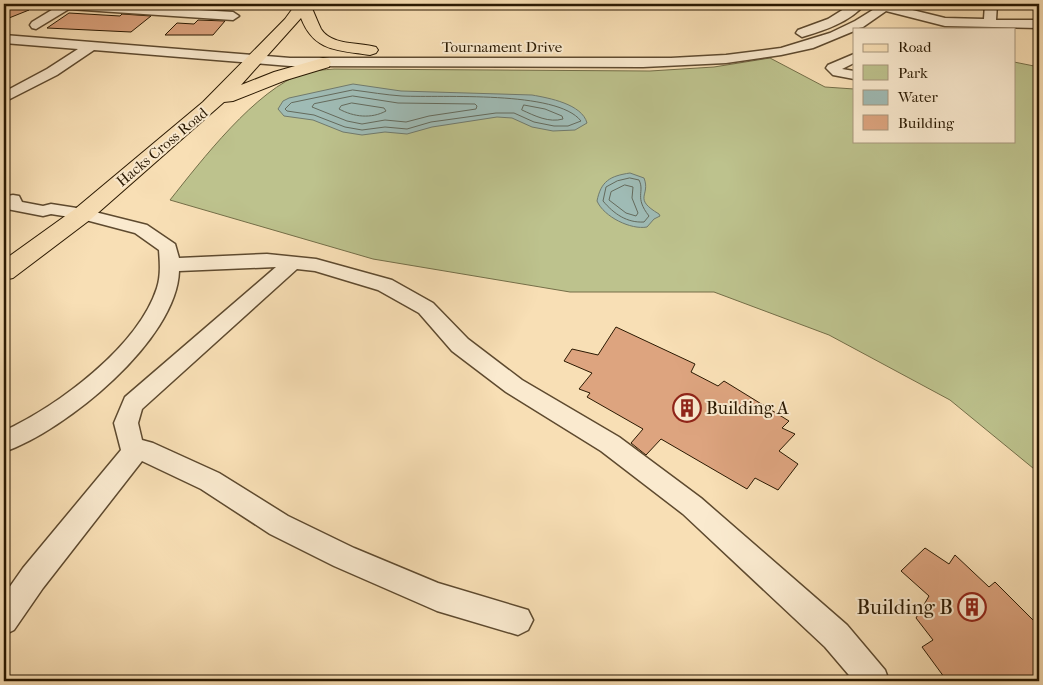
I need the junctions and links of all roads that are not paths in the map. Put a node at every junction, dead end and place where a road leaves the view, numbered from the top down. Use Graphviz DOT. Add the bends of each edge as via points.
graph roads {
  1 [pos="43,4"];
  2 [pos="195,4"];
  3 [pos="303,4"];
  4 [pos="859,4"];
  5 [pos="991,4"];
  6 [pos="881,5"];
  7 [pos="66,6"];
  8 [pos="929,6"];
  9 [pos="184,13"];
  10 [pos="233,16"];
  11 [pos="959,22"];
  12 [pos="990,24"];
  13 [pos="1039,24"];
  14 [pos="36,25"];
  15 [pos="819,28"];
  16 [pos="838,35"];
  17 [pos="4,39"];
  18 [pos="853,41"];
  19 [pos="91,46"];
  20 [pos="370,50"];
  21 [pos="260,55"];
  22 [pos="853,58"];
  23 [pos="323,63"];
  24 [pos="853,75"];
  25 [pos="4,98"];
  26 [pos="210,106"];
  27 [pos="8,203"];
  28 [pos="83,214"];
  29 [pos="292,263"];
  30 [pos="170,264"];
  31 [pos="4,272"];
  32 [pos="4,442"];
  33 [pos="134,452"];
  34 [pos="4,620"];
  35 [pos="518,620"];
  36 [pos="874,681"];
  1 -- 7 [label="street"];
  2 -- 9 [label="street"];
  3 -- 20 [label="main road" via="315,32 322,39"];
  3 -- 21 [label="main road, Hacks Cross Road"];
  4 -- 15 [label="street, Tournament Drive"];
  5 -- 12 [label="street"];
  6 -- 11 [label="street" via="945,22"];
  6 -- 16 [label="street, Tournament Drive" via="873,16"];
  7 -- 9 [label="street"];
  7 -- 14 [label="street"];
  8 -- 11 [label="street" via="960,13"];
  9 -- 10 [label="street"];
  11 -- 12 [label="street"];
  12 -- 13 [label="street"];
  15 -- 16 [label="street"];
  15 -- 20 [label="street, Tournament Drive" via="751,47 689,55"];
  16 -- 18 [label="street"];
  16 -- 23 [label="street, Tournament Drive" via="785,52 696,62"];
  17 -- 19 [label="street, Tournament Drive"];
  19 -- 21 [label="street, Tournament Drive"];
  19 -- 25 [label="street"];
  20 -- 21 [label="street, Tournament Drive"];
  21 -- 23 [label="street, Tournament Drive"];
  21 -- 26 [label="main road, Hacks Cross Road"];
  22 -- 24 [label="street" via="833,68"];
  23 -- 26 [label="main road" via="255,85"];
  26 -- 28 [label="main road, Hacks Cross Road"];
  27 -- 28 [label="street" via="43,211 52,209"];
  28 -- 30 [label="street" via="141,229 168,248"];
  28 -- 31 [label="main road, Hacks Cross Road"];
  29 -- 30 [label="street" via="258,260"];
  29 -- 33 [label="street" via="133,402 125,418 126,432"];
  29 -- 36 [label="street" via="316,265 385,285 426,308 460,345 514,386 610,444 692,506 836,636"];
  30 -- 32 [label="street" via="167,288 156,314 126,355 58,412"];
  33 -- 34 [label="street" via="33,578"];
  33 -- 35 [label="street" via="144,450 210,481 279,525 344,557 437,597"];
}
